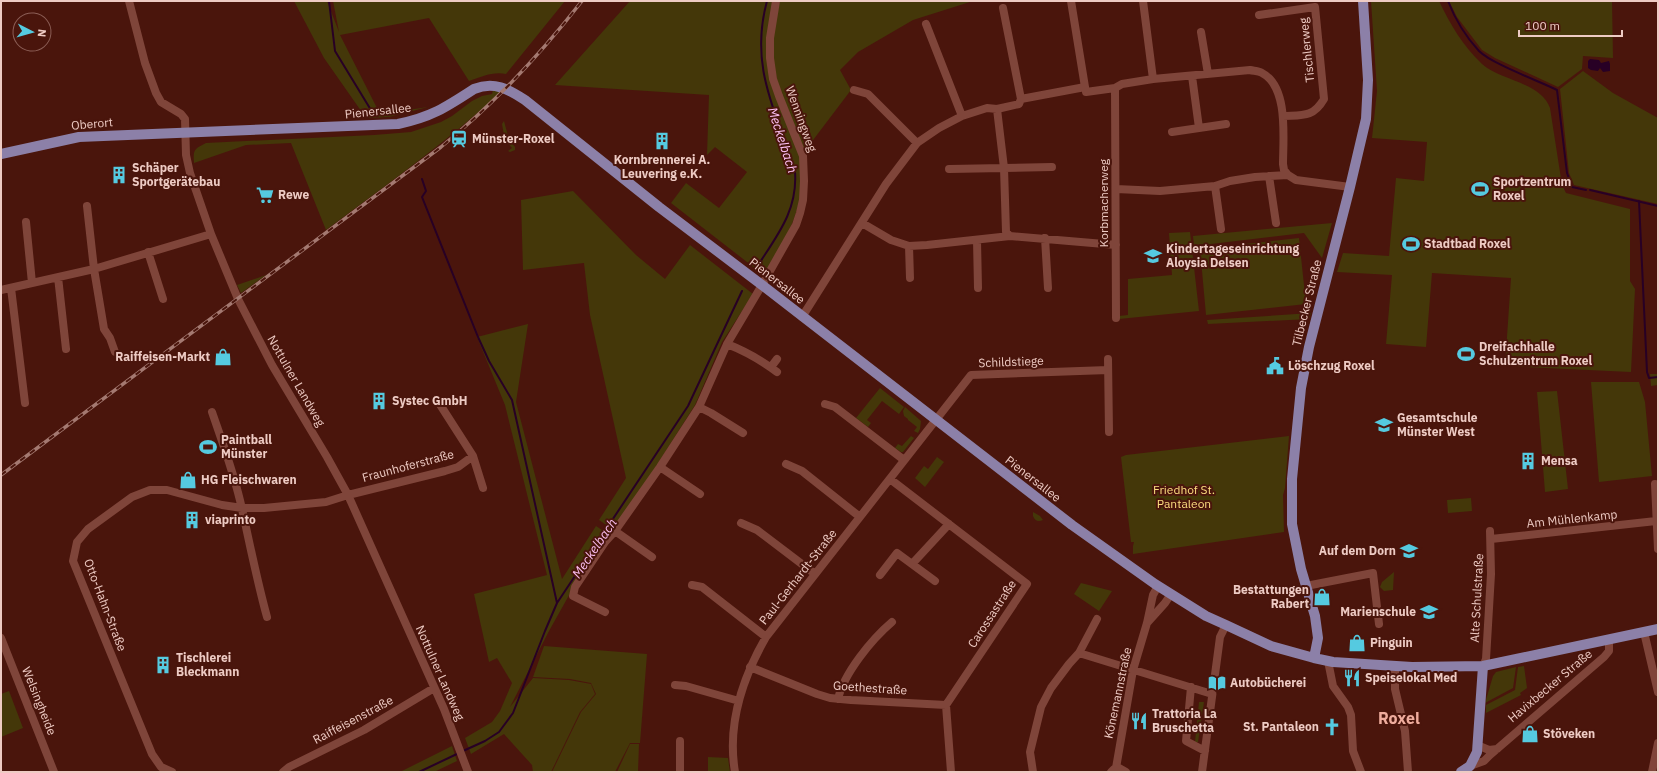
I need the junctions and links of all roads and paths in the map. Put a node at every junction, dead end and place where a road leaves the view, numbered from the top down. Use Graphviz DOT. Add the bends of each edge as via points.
graph roads {
  1 [pos="129,1"];
  2 [pos="776,1"];
  3 [pos="1071,1"];
  4 [pos="1143,1"];
  5 [pos="1364,1"];
  6 [pos="1003,8"];
  7 [pos="1259,15"];
  8 [pos="926,24"];
  9 [pos="1201,32"];
  10 [pos="1208,74"];
  11 [pos="1192,76"];
  12 [pos="1153,79"];
  13 [pos="1085,87"];
  14 [pos="1115,88"];
  15 [pos="854,90"];
  16 [pos="1022,99"];
  17 [pos="997,109"];
  18 [pos="962,116"];
  19 [pos="1283,116"];
  20 [pos="1226,124"];
  21 [pos="1199,128"];
  22 [pos="186,132"];
  23 [pos="1172,132"];
  24 [pos="917,143"];
  25 [pos="1,154"];
  26 [pos="1052,167"];
  27 [pos="1004,168"];
  28 [pos="949,169"];
  29 [pos="1288,175"];
  30 [pos="1269,176"];
  31 [pos="1215,186"];
  32 [pos="1350,187"];
  33 [pos="1116,189"];
  34 [pos="87,206"];
  35 [pos="26,222"];
  36 [pos="1276,223"];
  37 [pos="862,224"];
  38 [pos="1221,229"];
  39 [pos="211,234"];
  40 [pos="1010,236"];
  41 [pos="1046,238"];
  42 [pos="977,240"];
  43 [pos="1116,245"];
  44 [pos="909,246"];
  45 [pos="148,252"];
  46 [pos="94,269"];
  47 [pos="58,277"];
  48 [pos="910,278"];
  49 [pos="32,283"];
  50 [pos="762,285"];
  51 [pos="11,288"];
  52 [pos="978,288"];
  53 [pos="1048,288"];
  54 [pos="1,290"];
  55 [pos="163,299"];
  56 [pos="802,317"];
  57 [pos="1116,318"];
  58 [pos="727,344"];
  59 [pos="66,349"];
  60 [pos="115,352"];
  61 [pos="777,359"];
  62 [pos="1108,360"];
  63 [pos="1108,370"];
  64 [pos="25,403"];
  65 [pos="439,403"];
  66 [pos="825,404"];
  67 [pos="699,407"];
  68 [pos="212,412"];
  69 [pos="935,419"];
  70 [pos="1109,432"];
  71 [pos="743,433"];
  72 [pos="473,456"];
  73 [pos="904,460"];
  74 [pos="786,464"];
  75 [pos="660,467"];
  76 [pos="890,479"];
  77 [pos="1655,484"];
  78 [pos="483,488"];
  79 [pos="700,494"];
  80 [pos="348,495"];
  81 [pos="242,508"];
  82 [pos="860,517"];
  83 [pos="1656,522"];
  84 [pos="741,523"];
  85 [pos="949,524"];
  86 [pos="615,531"];
  87 [pos="1490,535"];
  88 [pos="1658,549"];
  89 [pos="652,557"];
  90 [pos="912,564"];
  91 [pos="815,574"];
  92 [pos="880,575"];
  93 [pos="935,581"];
  94 [pos="692,584"];
  95 [pos="1158,586"];
  96 [pos="1306,586"];
  97 [pos="1171,594"];
  98 [pos="605,612"];
  99 [pos="267,617"];
  100 [pos="1097,619"];
  101 [pos="892,622"];
  102 [pos="1147,623"];
  103 [pos="1379,624"];
  104 [pos="1226,625"];
  105 [pos="1658,629"];
  106 [pos="1644,632"];
  107 [pos="766,637"];
  108 [pos="1,638"];
  109 [pos="1610,639"];
  110 [pos="1080,653"];
  111 [pos="1314,658"];
  112 [pos="1328,661"];
  113 [pos="1483,666"];
  114 [pos="1395,667"];
  115 [pos="750,668"];
  116 [pos="1133,670"];
  117 [pos="675,685"];
  118 [pos="434,688"];
  119 [pos="1191,688"];
  120 [pos="1658,692"];
  121 [pos="1212,694"];
  122 [pos="838,699"];
  123 [pos="739,701"];
  124 [pos="946,705"];
  125 [pos="680,741"];
  126 [pos="1658,743"];
  127 [pos="1477,745"];
  128 [pos="1497,749"];
  129 [pos="1205,751"];
  130 [pos="1470,766"];
  131 [pos="1113,770"];
  132 [pos="54,772"];
  133 [pos="172,772"];
  134 [pos="283,772"];
  135 [pos="468,772"];
  136 [pos="680,772"];
  137 [pos="735,772"];
  138 [pos="951,772"];
  139 [pos="1033,772"];
  140 [pos="1126,772"];
  141 [pos="1202,772"];
  142 [pos="1361,772"];
  143 [pos="1408,772"];
  144 [pos="1461,772"];
  145 [pos="1652,772"];
  1 -- 22 [label="street, Nottulner Landweg" via="145,63 156,93 164,105 185,119"];
  2 -- 50 [label="street, Wenningweg" via="770,38 770,58 779,96 802,156 804,181 803,200 796,225"];
  3 -- 13 [label="street"];
  4 -- 12 [label="street"];
  5 -- 32 [label="main road, Tilbecker Straße" via="1368,101 1363,139"];
  6 -- 16 [label="street"];
  7 -- 19 [label="street, Tischlerweg" via="1315,7 1324,100 1318,110 1310,114"];
  8 -- 18 [label="street"];
  9 -- 10 [label="street"];
  10 -- 11 [label="street"];
  10 -- 19 [label="street" via="1250,70 1262,73 1277,89"];
  11 -- 12 [label="street"];
  11 -- 21 [label="street"];
  12 -- 14 [label="street" via="1122,84"];
  13 -- 14 [label="street" via="1086,92"];
  13 -- 16 [label="street"];
  14 -- 33 [label="street, Korbmacherweg"];
  15 -- 24 [label="street" via="868,94"];
  16 -- 17 [label="street" via="1019,104"];
  17 -- 18 [label="street" via="987,108"];
  17 -- 27 [label="street"];
  18 -- 24 [label="street"];
  19 -- 29 [label="street" via="1283,164"];
  20 -- 21 [label="street"];
  21 -- 23 [label="street"];
  22 -- 25 [label="main road, Oberort" via="79,137"];
  22 -- 39 [label="street, Nottulner Landweg" via="186,155 190,172"];
  22 -- 50 [label="main road, Pienersallee" via="398,124 416,121 433,114 480,86 507,88"];
  24 -- 37 [label="street" via="886,184"];
  26 -- 27 [label="street"];
  27 -- 28 [label="street"];
  27 -- 40 [label="street" via="1006,232"];
  29 -- 30 [label="street"];
  29 -- 32 [label="street" via="1296,180"];
  30 -- 31 [label="street" via="1230,181"];
  30 -- 36 [label="street"];
  31 -- 33 [label="street" via="1160,191"];
  31 -- 38 [label="street"];
  32 -- 96 [label="main road, Tilbecker Straße" via="1309,347 1298,414 1292,487 1292,524"];
  33 -- 43 [label="street, Korbmacherweg"];
  34 -- 46 [label="street"];
  35 -- 49 [label="street"];
  37 -- 44 [label="street" via="891,240"];
  37 -- 56 [label="street"];
  39 -- 45 [label="street"];
  39 -- 80 [label="street, Nottulner Landweg" via="252,330"];
  40 -- 41 [label="street"];
  40 -- 42 [label="street"];
  41 -- 43 [label="street"];
  41 -- 53 [label="street"];
  42 -- 44 [label="street"];
  42 -- 52 [label="street"];
  43 -- 57 [label="street, Korbmacherweg"];
  44 -- 48 [label="street"];
  45 -- 46 [label="street"];
  45 -- 55 [label="street"];
  46 -- 47 [label="street"];
  46 -- 60 [label="street" via="104,330"];
  47 -- 49 [label="street"];
  47 -- 59 [label="street"];
  49 -- 51 [label="street"];
  50 -- 56 [label="main road, Pienersallee"];
  50 -- 58 [label="street, Wenningweg"];
  51 -- 54 [label="street"];
  51 -- 64 [label="street"];
  56 -- 69 [label="main road, Pienersallee"];
  58 -- 61 [label="street" via="742,350 774,370"];
  58 -- 67 [label="street, Wenningweg"];
  62 -- 63 [label="street"];
  63 -- 69 [label="street, Schildstiege" via="971,376"];
  63 -- 70 [label="street"];
  65 -- 72 [label="street, Fraunhoferstraße"];
  66 -- 73 [label="street" via="835,407"];
  67 -- 71 [label="street"];
  67 -- 75 [label="street, Wenningweg"];
  68 -- 81 [label="street"];
  69 -- 73 [label="street, Paul-Gerhardt-Straße"];
  69 -- 95 [label="main road, Pienersallee" via="1072,525"];
  72 -- 78 [label="street, Fraunhoferstraße"];
  72 -- 80 [label="street, Fraunhoferstraße" via="458,467"];
  73 -- 76 [label="street, Paul-Gerhardt-Straße"];
  74 -- 82 [label="street" via="802,471"];
  75 -- 79 [label="street"];
  75 -- 86 [label="street, Wenningweg"];
  76 -- 82 [label="street, Paul-Gerhardt-Straße"];
  76 -- 85 [label="street, Carossastraße"];
  77 -- 83 [label="street"];
  80 -- 81 [label="street, Otto-Hahn-Straße" via="305,505"];
  80 -- 118 [label="street, Nottulner Landweg"];
  81 -- 99 [label="street"];
  81 -- 133 [label="street, Otto-Hahn-Straße" via="167,490 150,490 132,497 88,529 77,542 73,561 150,747 161,767"];
  82 -- 91 [label="street, Paul-Gerhardt-Straße"];
  83 -- 87 [label="street, Am Mühlenkamp"];
  83 -- 88 [label="street"];
  84 -- 91 [label="street" via="757,530"];
  85 -- 90 [label="street"];
  85 -- 124 [label="street, Carossastraße" via="1027,584"];
  86 -- 89 [label="street"];
  86 -- 98 [label="street, Wenningweg" via="575,587 573,596"];
  87 -- 113 [label="street, Alte Schulstraße" via="1491,579 1486,659"];
  90 -- 92 [label="street" via="897,553"];
  90 -- 93 [label="street"];
  91 -- 107 [label="street, Paul-Gerhardt-Straße"];
  94 -- 107 [label="street" via="702,587"];
  95 -- 97 [label="main road, Pienersallee"];
  95 -- 102 [label="street, Könemannstraße" via="1153,595"];
  96 -- 103 [label="street" via="1373,573"];
  96 -- 111 [label="main road, Tilbecker Straße" via="1318,638"];
  97 -- 102 [label="street, Könemannstraße"];
  97 -- 104 [label="main road, Pienersallee"];
  100 -- 110 [label="street"];
  101 -- 122 [label="street" via="881,631 855,664 841,688"];
  102 -- 116 [label="street, Könemannstraße"];
  104 -- 111 [label="main road, Pienersallee" via="1271,646"];
  104 -- 121 [label="street" via="1220,637"];
  105 -- 106 [label="main road"];
  106 -- 109 [label="main road"];
  106 -- 120 [label="street"];
  107 -- 115 [label="street, Paul-Gerhardt-Straße"];
  108 -- 132 [label="street, Welsingheide"];
  109 -- 113 [label="main road, Pienersallee"];
  109 -- 128 [label="street, Havixbecker Straße" via="1609,651 1604,657"];
  110 -- 116 [label="street"];
  110 -- 139 [label="street" via="1051,688 1041,707 1030,752"];
  111 -- 112 [label="main road, Pienersallee"];
  112 -- 114 [label="main road, Pienersallee"];
  112 -- 142 [label="street" via="1333,686 1351,715 1353,751"];
  113 -- 114 [label="main road, Pienersallee"];
  113 -- 127 [label="main road"];
  114 -- 143 [label="street" via="1395,689 1403,720"];
  115 -- 122 [label="street, Goethestraße" via="817,694"];
  115 -- 123 [label="street, Paul-Gerhardt-Straße"];
  116 -- 119 [label="street"];
  116 -- 131 [label="street, Könemannstraße"];
  117 -- 123 [label="street"];
  118 -- 134 [label="street, Raiffeisenstraße" via="364,730"];
  118 -- 135 [label="street, Nottulner Landweg"];
  119 -- 121 [label="street"];
  119 -- 129 [label="street" via="1186,742"];
  121 -- 129 [label="street"];
  122 -- 124 [label="street, Goethestraße"];
  123 -- 137 [label="street, Paul-Gerhardt-Straße" via="734,729"];
  124 -- 138 [label="street"];
  125 -- 136 [label="street"];
  126 -- 145 [label="street"];
  127 -- 128 [label="street" via="1489,750"];
  127 -- 130 [label="main road" via="1477,752"];
  128 -- 130 [label="street, Havixbecker Straße" via="1484,761"];
  129 -- 141 [label="street"];
  130 -- 144 [label="main road, Havixbecker Straße"];
  131 -- 140 [label="street" via="1122,768"];
}
